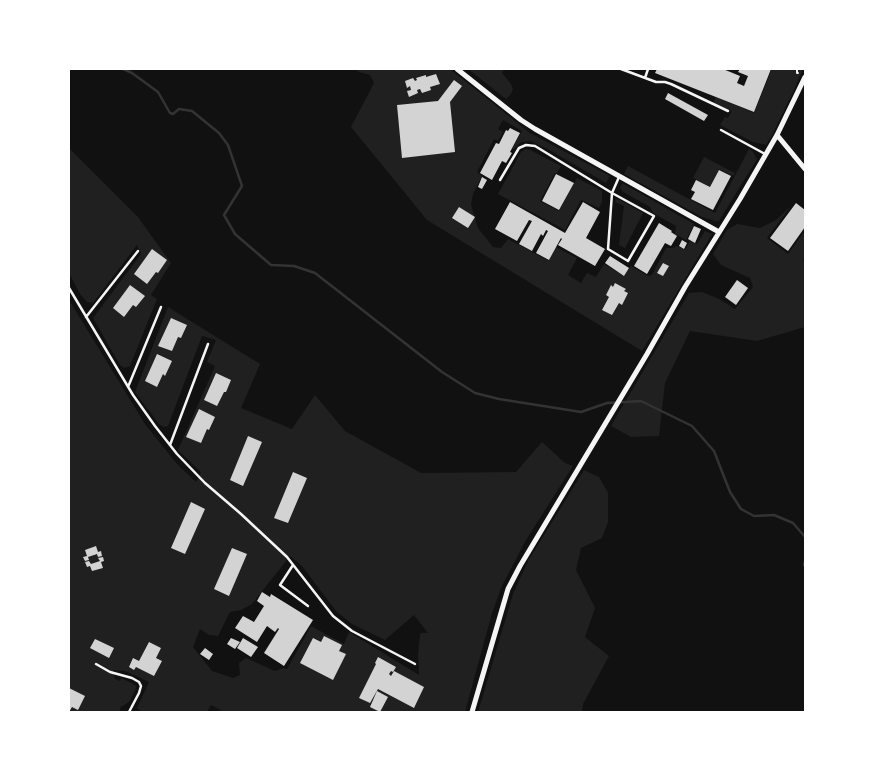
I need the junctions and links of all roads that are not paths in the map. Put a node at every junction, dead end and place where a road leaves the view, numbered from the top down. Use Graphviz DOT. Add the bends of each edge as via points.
graph roads {
  1 [pos="457,69"];
  2 [pos="621,69"];
  3 [pos="648,69"];
  4 [pos="805,77"];
  5 [pos="645,78"];
  6 [pos="728,111"];
  7 [pos="721,130"];
  8 [pos="777,135"];
  9 [pos="765,154"];
  10 [pos="805,169"];
  11 [pos="620,175"];
  12 [pos="500,180"];
  13 [pos="612,193"];
  14 [pos="720,232"];
  15 [pos="138,251"];
  16 [pos="69,288"];
  17 [pos="161,307"];
  18 [pos="86,317"];
  19 [pos="208,344"];
  20 [pos="128,387"];
  21 [pos="170,445"];
  22 [pos="293,565"];
  23 [pos="308,606"];
  24 [pos="96,664"];
  25 [pos="415,664"];
  26 [pos="131,712"];
  27 [pos="472,712"];
  1 -- 11 [label="street" via="521,120"];
  2 -- 5 [label="lane"];
  3 -- 5 [label="lane"];
  4 -- 8 [label="street"];
  5 -- 6 [label="lane" via="671,84"];
  7 -- 9 [label="lane"];
  8 -- 9 [label="street"];
  8 -- 10 [label="street"];
  9 -- 14 [label="street"];
  11 -- 13 [label="lane"];
  11 -- 14 [label="street"];
  12 -- 13 [label="lane" via="519,148 535,146"];
  13 -- 13 [label="lane" via="608,249 628,261 654,216"];
  14 -- 27 [label="street" via="508,589"];
  15 -- 18 [label="lane"];
  16 -- 18 [label="lane"];
  17 -- 20 [label="lane"];
  18 -- 20 [label="lane"];
  19 -- 21 [label="lane"];
  20 -- 21 [label="lane"];
  21 -- 22 [label="lane" via="205,483"];
  22 -- 23 [label="lane" via="280,584"];
  22 -- 25 [label="lane" via="333,616 352,632"];
  24 -- 26 [label="lane" via="139,682 141,686"];
}
